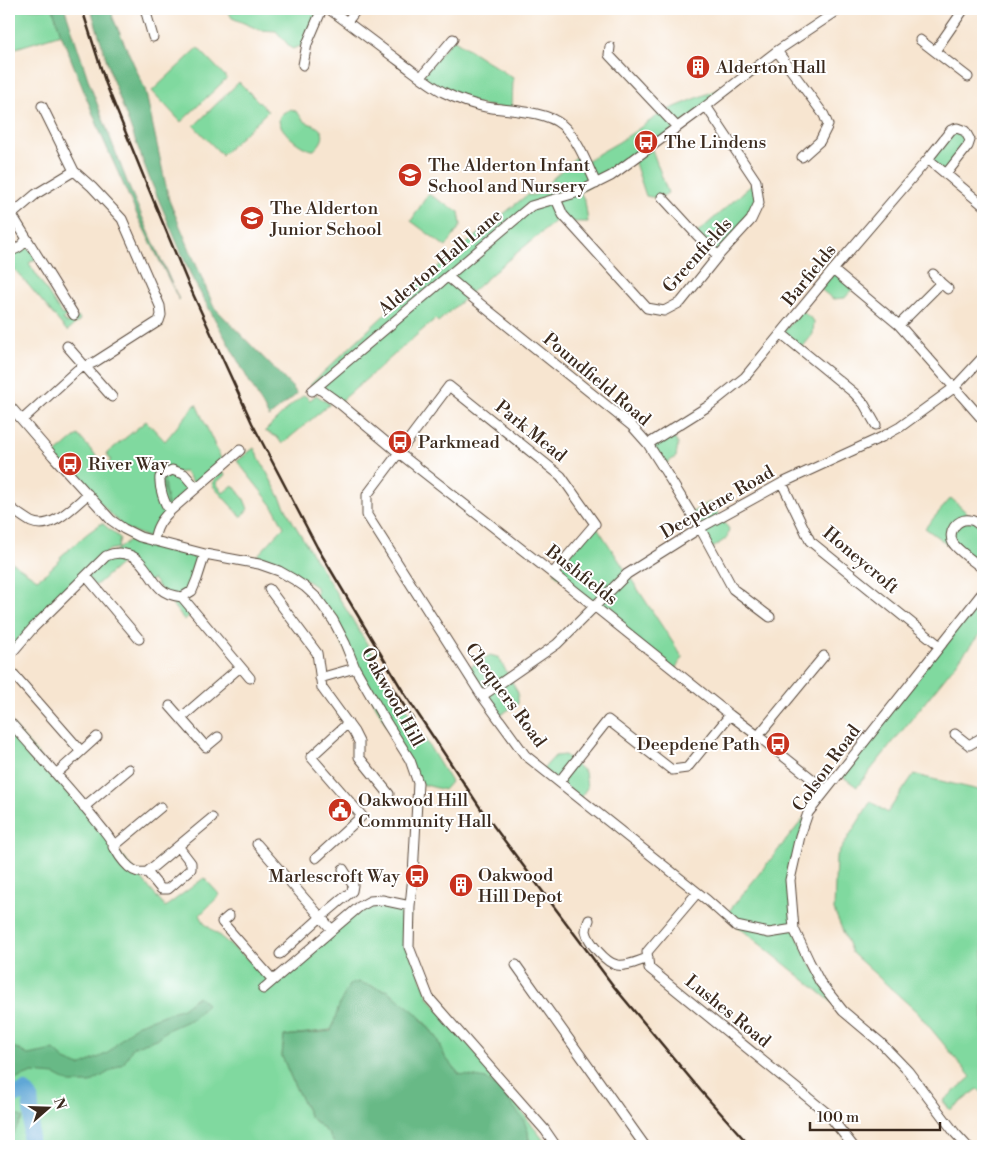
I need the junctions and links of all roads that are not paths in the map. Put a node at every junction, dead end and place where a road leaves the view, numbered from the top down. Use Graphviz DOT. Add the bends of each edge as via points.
graph roads {
  1 [pos="145,9"];
  2 [pos="322,9"];
  3 [pos="329,9"];
  4 [pos="357,9"];
  5 [pos="840,9"];
  6 [pos="964,9"];
  7 [pos="347,22"];
  8 [pos="152,37"];
  9 [pos="453,39"];
  10 [pos="920,40"];
  11 [pos="610,46"];
  12 [pos="777,51"];
  13 [pos="935,51"];
  14 [pos="303,64"];
  15 [pos="421,77"];
  16 [pos="968,77"];
  17 [pos="42,106"];
  18 [pos="706,106"];
  19 [pos="677,127"];
  20 [pos="802,157"];
  21 [pos="928,159"];
  22 [pos="74,171"];
  23 [pos="946,174"];
  24 [pos="596,184"];
  25 [pos="662,196"];
  26 [pos="556,199"];
  27 [pos="983,206"];
  28 [pos="10,214"];
  29 [pos="27,239"];
  30 [pos="9,250"];
  31 [pos="718,256"];
  32 [pos="833,270"];
  33 [pos="933,274"];
  34 [pos="448,277"];
  35 [pos="940,283"];
  36 [pos="948,290"];
  37 [pos="74,315"];
  38 [pos="899,325"];
  39 [pos="782,334"];
  40 [pos="68,346"];
  41 [pos="983,357"];
  42 [pos="85,366"];
  43 [pos="955,387"];
  44 [pos="314,389"];
  45 [pos="112,396"];
  46 [pos="9,405"];
  47 [pos="22,420"];
  48 [pos="983,420"];
  49 [pos="876,425"];
  50 [pos="648,444"];
  51 [pos="240,450"];
  52 [pos="399,453"];
  53 [pos="782,482"];
  54 [pos="196,488"];
  55 [pos="88,494"];
  56 [pos="9,507"];
  57 [pos="170,511"];
  58 [pos="700,528"];
  59 [pos="983,528"];
  60 [pos="154,540"];
  61 [pos="204,554"];
  62 [pos="983,569"];
  63 [pos="554,574"];
  64 [pos="86,576"];
  65 [pos="269,589"];
  66 [pos="983,592"];
  67 [pos="182,597"];
  68 [pos="594,606"];
  69 [pos="770,617"];
  70 [pos="139,639"];
  71 [pos="940,646"];
  72 [pos="9,656"];
  73 [pos="824,656"];
  74 [pos="240,667"];
  75 [pos="355,668"];
  76 [pos="9,669"];
  77 [pos="250,678"];
  78 [pos="320,678"];
  79 [pos="482,696"];
  80 [pos="170,706"];
  81 [pos="730,715"];
  82 [pos="181,718"];
  83 [pos="9,721"];
  84 [pos="348,723"];
  85 [pos="956,734"];
  86 [pos="758,736"];
  87 [pos="97,737"];
  88 [pos="218,737"];
  89 [pos="983,737"];
  90 [pos="80,750"];
  91 [pos="129,769"];
  92 [pos="56,774"];
  93 [pos="559,782"];
  94 [pos="826,790"];
  95 [pos="389,794"];
  96 [pos="84,807"];
  97 [pos="161,807"];
  98 [pos="212,818"];
  99 [pos="257,844"];
  100 [pos="178,846"];
  101 [pos="113,847"];
  102 [pos="316,858"];
  103 [pos="343,869"];
  104 [pos="147,872"];
  105 [pos="697,893"];
  106 [pos="410,906"];
  107 [pos="321,917"];
  108 [pos="589,920"];
  109 [pos="222,922"];
  110 [pos="794,929"];
  111 [pos="332,930"];
  112 [pos="280,954"];
  113 [pos="648,958"];
  114 [pos="516,964"];
  115 [pos="273,980"];
  116 [pos="263,989"];
  117 [pos="556,1146"];
  118 [pos="645,1146"];
  119 [pos="853,1146"];
  120 [pos="967,1146"];
  1 -- 8 [label="street"];
  2 -- 14 [label="street" via="307,44"];
  3 -- 7 [label="street"];
  4 -- 7 [label="street"];
  5 -- 12 [label="street, Alderton Hall Lane"];
  6 -- 13 [label="street"];
  7 -- 15 [label="street"];
  9 -- 15 [label="street"];
  10 -- 13 [label="street"];
  11 -- 19 [label="street" via="609,55"];
  12 -- 18 [label="street, Alderton Hall Lane"];
  12 -- 20 [label="street" via="828,125 820,141"];
  13 -- 16 [label="street"];
  15 -- 24 [label="street" via="461,101 543,116 562,124 586,161"];
  17 -- 22 [label="street"];
  18 -- 19 [label="street, Alderton Hall Lane"];
  18 -- 31 [label="street, Greenfields" via="756,181 759,203 751,220"];
  19 -- 24 [label="street, Alderton Hall Lane"];
  21 -- 23 [label="street"];
  21 -- 23 [label="street, Barfields" via="951,130 965,131 970,140 968,146"];
  21 -- 32 [label="street, Barfields"];
  22 -- 28 [label="street"];
  22 -- 42 [label="street" via="122,218 161,315 158,321"];
  23 -- 27 [label="street"];
  24 -- 26 [label="street, Alderton Hall Lane"];
  25 -- 31 [label="street"];
  26 -- 31 [label="street, Greenfields" via="563,215 647,308 664,311 681,302"];
  26 -- 34 [label="street, Alderton Hall Lane" via="531,206"];
  28 -- 29 [label="street"];
  29 -- 30 [label="street" via="18,248"];
  29 -- 37 [label="street"];
  32 -- 38 [label="street"];
  32 -- 39 [label="street, Barfields"];
  33 -- 35 [label="street"];
  34 -- 44 [label="street, Alderton Hall Lane"];
  34 -- 50 [label="street, Poundfield Road" via="632,426"];
  35 -- 36 [label="street"];
  35 -- 38 [label="street"];
  38 -- 43 [label="street"];
  39 -- 49 [label="street" via="854,393"];
  39 -- 50 [label="street, Barfields" via="745,377 710,405"];
  40 -- 42 [label="street"];
  41 -- 43 [label="street, Deepdene Road"];
  42 -- 45 [label="street"];
  42 -- 47 [label="street"];
  43 -- 48 [label="street"];
  43 -- 53 [label="street, Deepdene Road" via="882,437"];
  44 -- 52 [label="street, Bushfields" via="339,403"];
  46 -- 47 [label="street, Oakwood Hill"];
  47 -- 55 [label="street, Oakwood Hill"];
  50 -- 58 [label="street, Poundfield Road"];
  51 -- 54 [label="street"];
  52 -- 63 [label="street, Bushfields"];
  52 -- 63 [label="street, Park Mead" via="449,386 561,476 595,524"];
  52 -- 79 [label="street, Chequers Road" via="367,495 367,515"];
  53 -- 58 [label="street, Deepdene Road"];
  53 -- 71 [label="street, Honeycroft" via="810,541"];
  54 -- 57 [label="street"];
  54 -- 57 [label="street" via="184,474 172,470 160,477"];
  55 -- 56 [label="street" via="60,517 47,523 32,522"];
  55 -- 60 [label="street, Oakwood Hill" via="124,530"];
  57 -- 60 [label="street" via="159,522"];
  58 -- 68 [label="street, Deepdene Road" via="627,574"];
  58 -- 69 [label="street" via="733,589"];
  59 -- 62 [label="street" via="968,519 959,522 950,537 954,545"];
  60 -- 61 [label="street, Oakwood Hill"];
  61 -- 67 [label="street" via="192,591"];
  61 -- 75 [label="street, Oakwood Hill" via="259,564 279,571 305,587 333,620"];
  63 -- 68 [label="street, Bushfields"];
  64 -- 67 [label="street" via="106,556 129,554 138,560 162,590"];
  64 -- 70 [label="street"];
  64 -- 72 [label="street"];
  65 -- 78 [label="street" via="317,653"];
  66 -- 71 [label="street, Colson Road"];
  67 -- 74 [label="street"];
  68 -- 79 [label="street, Deepdene Road" via="557,644"];
  68 -- 81 [label="street, Bushfields"];
  71 -- 94 [label="street, Colson Road"];
  73 -- 86 [label="street"];
  74 -- 77 [label="street"];
  74 -- 82 [label="street"];
  75 -- 78 [label="street"];
  75 -- 106 [label="street, Oakwood Hill" via="410,760 418,782"];
  76 -- 90 [label="street"];
  78 -- 84 [label="street" via="322,688"];
  79 -- 93 [label="street, Chequers Road" via="525,755"];
  80 -- 82 [label="street"];
  81 -- 86 [label="street, Bushfields"];
  81 -- 93 [label="street" via="687,768 672,770 608,720"];
  82 -- 88 [label="street" via="206,748"];
  83 -- 92 [label="street"];
  84 -- 95 [label="street" via="359,742 359,757"];
  84 -- 102 [label="street" via="311,757 362,816"];
  85 -- 89 [label="street" via="969,745"];
  86 -- 94 [label="street, Bushfields"];
  87 -- 90 [label="street"];
  90 -- 92 [label="street"];
  91 -- 96 [label="street"];
  92 -- 96 [label="street"];
  93 -- 105 [label="street, Chequers Road"];
  94 -- 110 [label="street, Colson Road" via="808,813 800,836 790,880"];
  96 -- 101 [label="street"];
  97 -- 101 [label="street"];
  98 -- 100 [label="street"];
  99 -- 107 [label="street"];
  100 -- 104 [label="street"];
  100 -- 104 [label="street" via="191,863 191,869 168,888 161,889"];
  101 -- 104 [label="street" via="130,868 139,873"];
  103 -- 107 [label="street" via="353,885 352,891"];
  105 -- 110 [label="street, Chequers Road" via="736,926 769,933"];
  105 -- 113 [label="street" via="647,952"];
  106 -- 111 [label="street" via="370,901"];
  106 -- 117 [label="street, Oakwood Hill" via="410,947 429,998"];
  107 -- 111 [label="street"];
  107 -- 112 [label="street"];
  108 -- 113 [label="street" via="586,929 593,946 615,965"];
  109 -- 115 [label="street"];
  110 -- 120 [label="street, Colson Road" via="820,982 843,1011 908,1071"];
  111 -- 115 [label="street"];
  113 -- 119 [label="street, Lushes Road" via="649,968 828,1114"];
  114 -- 118 [label="street"];
  115 -- 116 [label="street"];
}
